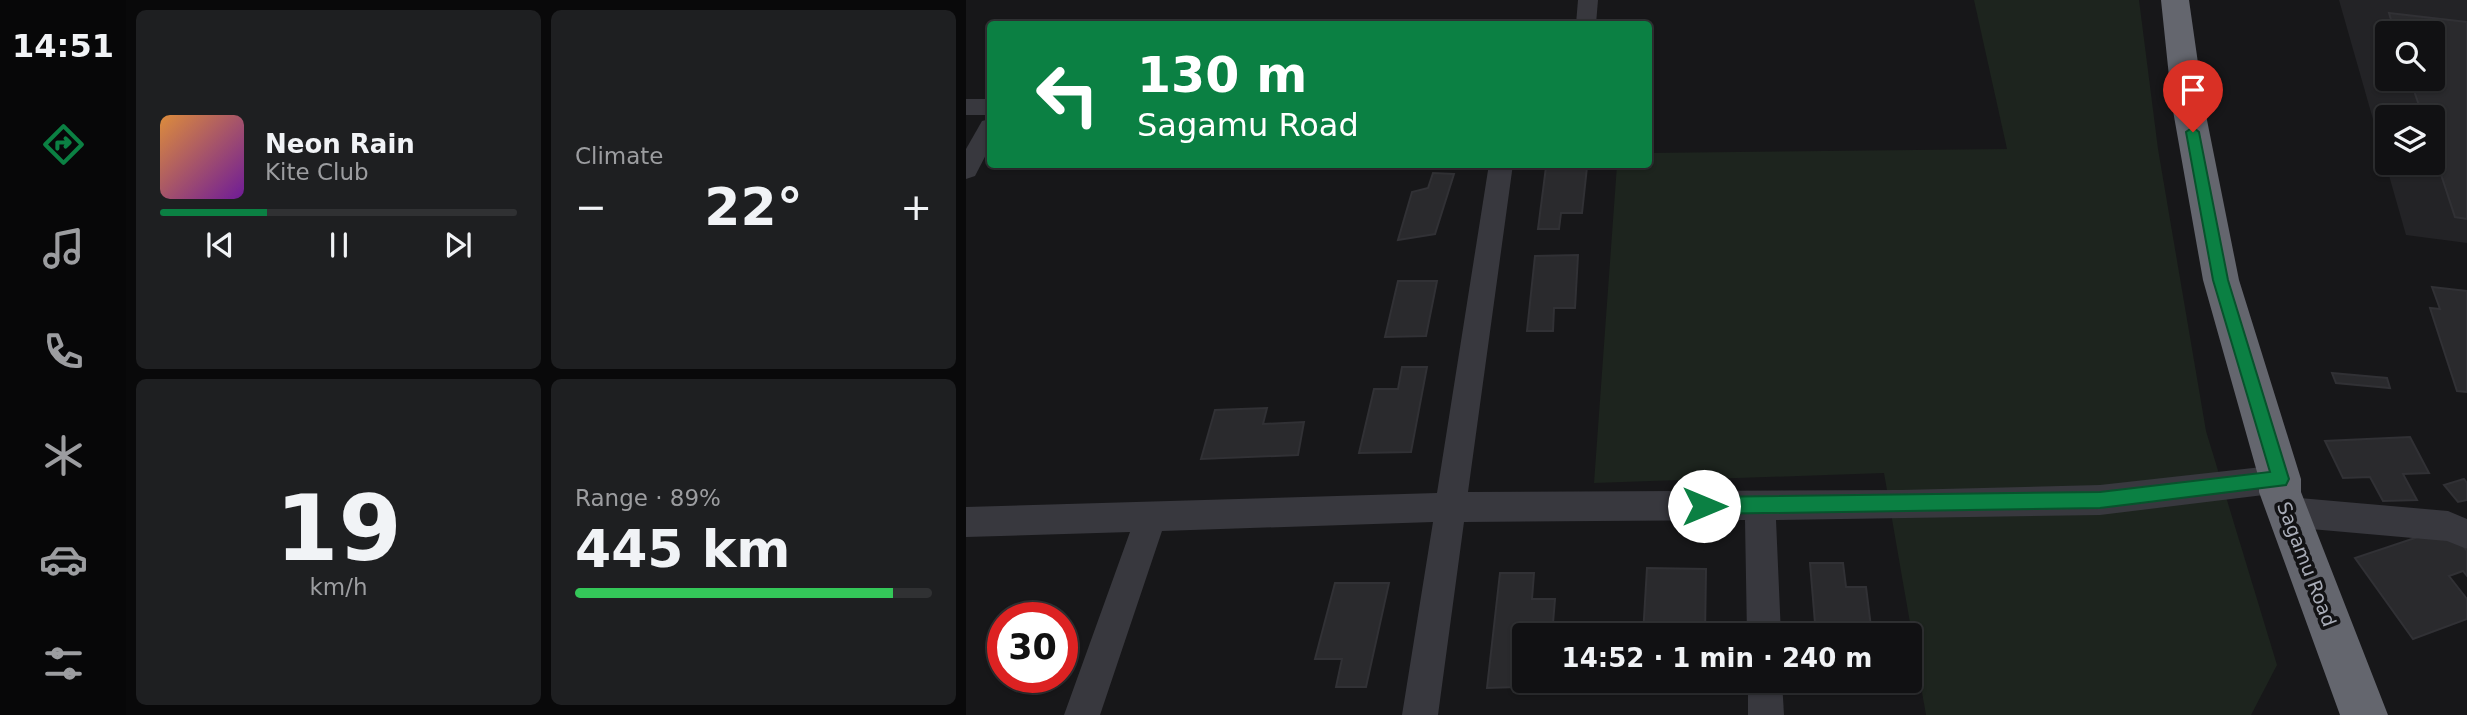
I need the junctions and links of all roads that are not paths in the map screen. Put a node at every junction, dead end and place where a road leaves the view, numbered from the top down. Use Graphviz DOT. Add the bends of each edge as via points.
graph roads {
  1 [pos="1588,0"];
  2 [pos="2175,0"];
  3 [pos="1586,21"];
  4 [pos="966,107"];
  5 [pos="987,107"];
  6 [pos="987,132"];
  7 [pos="1500,168"];
  8 [pos="966,170"];
  9 [pos="2284,496"];
  10 [pos="1760,505"];
  11 [pos="1452,507"];
  12 [pos="1151,516"];
  13 [pos="966,522"];
  14 [pos="2467,534"];
  15 [pos="1763,623"];
  16 [pos="1765,693"];
  17 [pos="1082,715"];
  18 [pos="1420,715"];
  19 [pos="1766,715"];
  20 [pos="2364,715"];
  1 -- 3 [label="street"];
  2 -- 9 [label="highway, Sagamu Road" via="2188,105 2221,280"];
  4 -- 5 [label="street"];
  6 -- 8 [label="street"];
  7 -- 11 [label="street"];
  9 -- 10 [label="street"];
  9 -- 14 [label="street"];
  9 -- 20 [label="highway, Sagamu Road"];
  10 -- 11 [label="street"];
  10 -- 15 [label="street"];
  11 -- 12 [label="street"];
  11 -- 18 [label="street"];
  12 -- 13 [label="street"];
  12 -- 17 [label="street"];
  16 -- 19 [label="street"];
}
